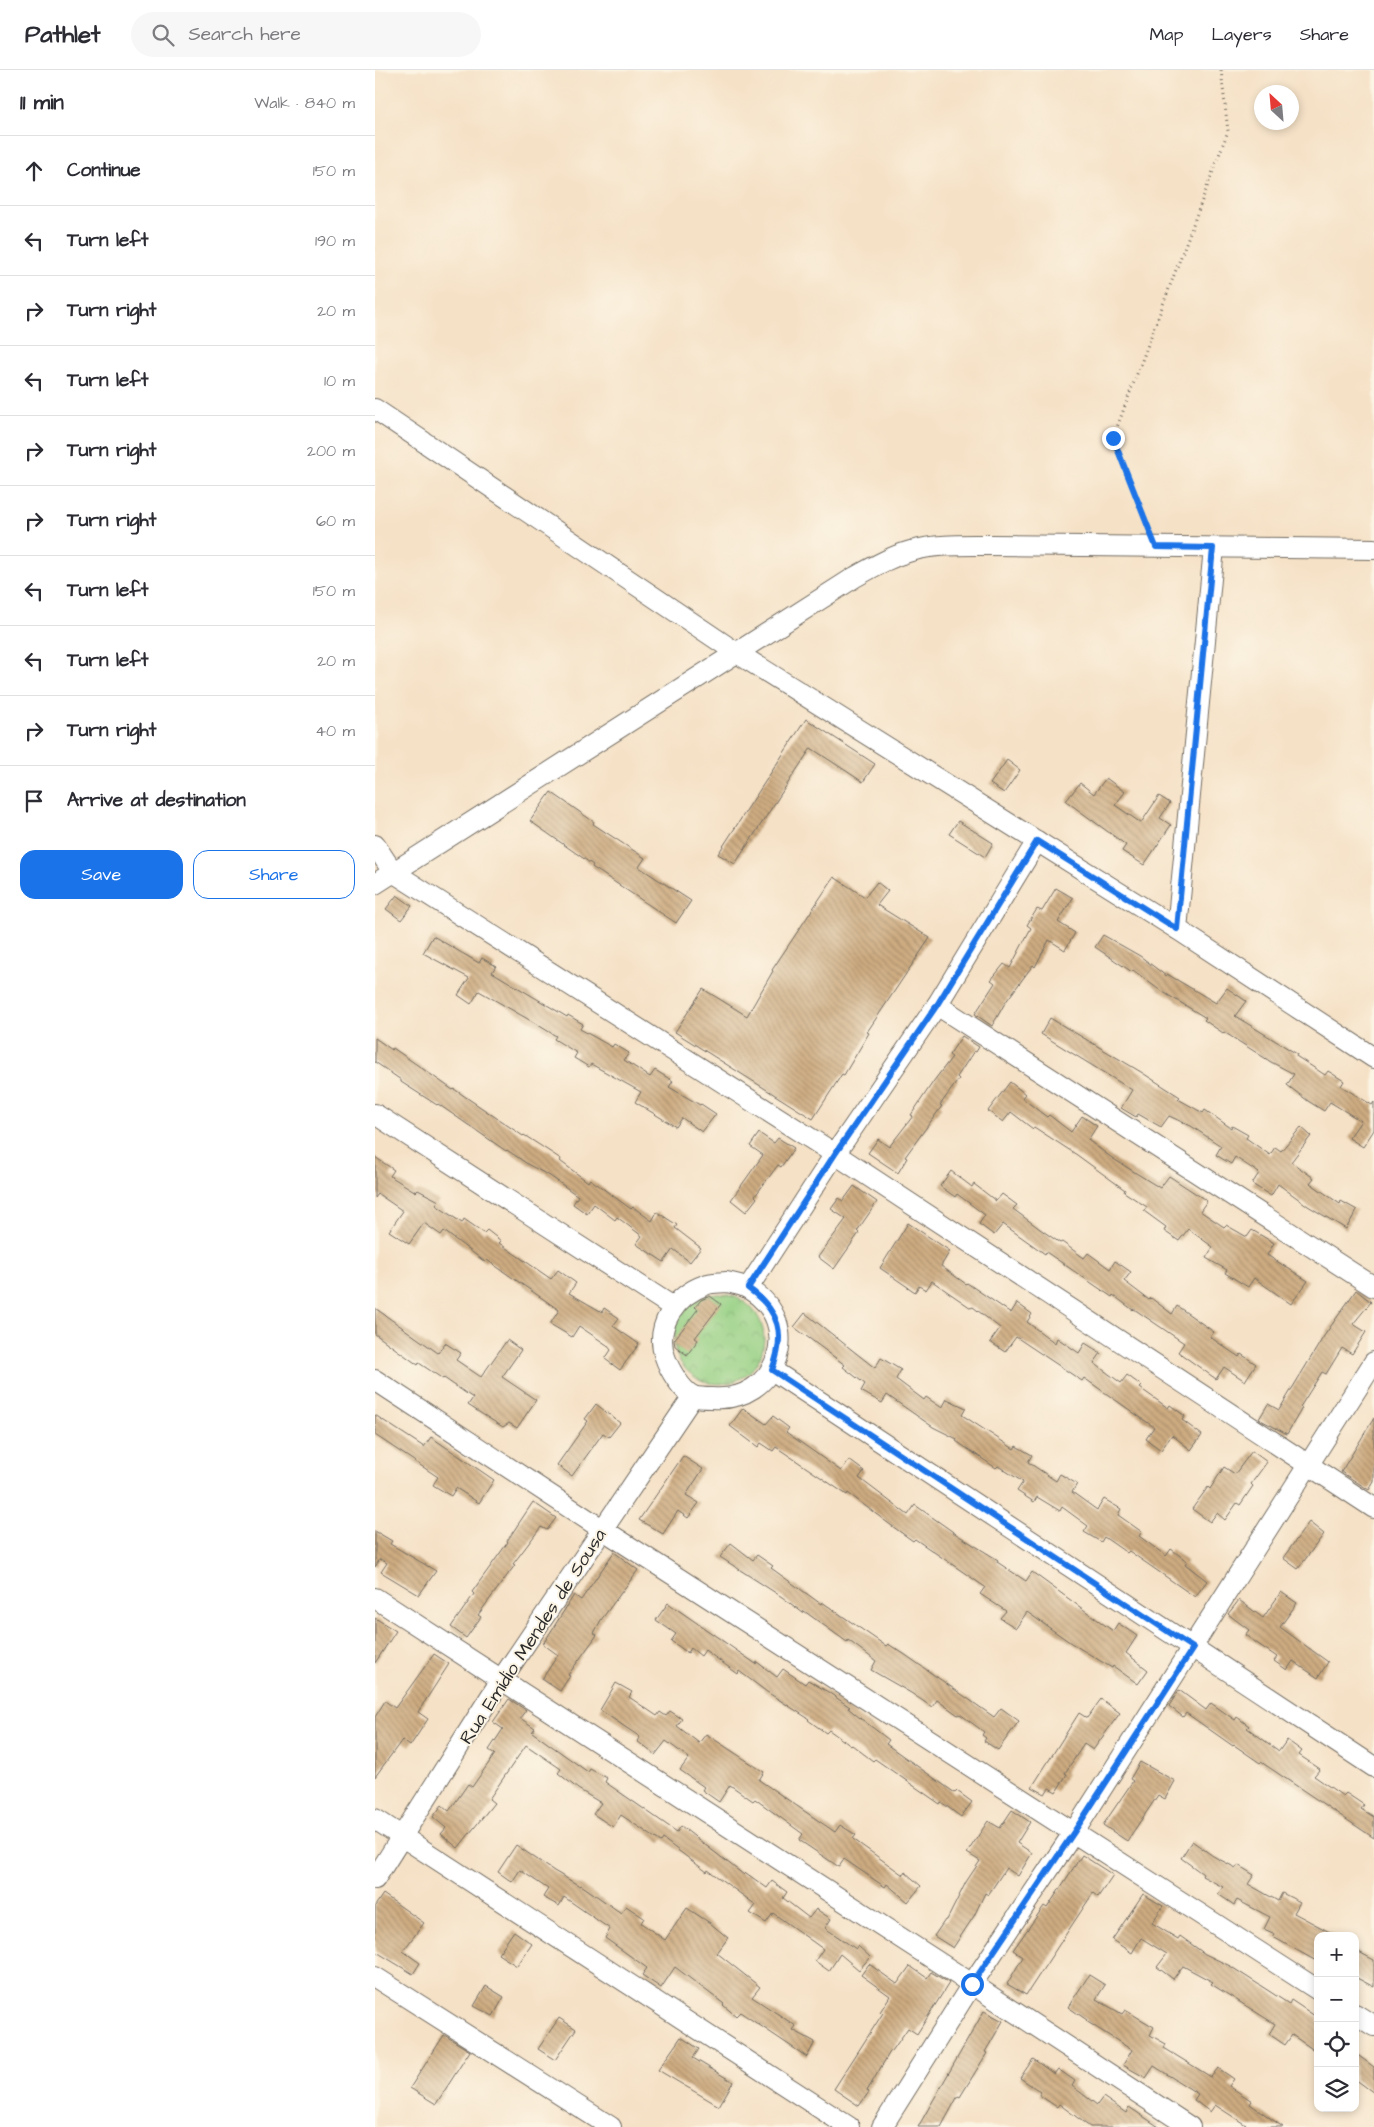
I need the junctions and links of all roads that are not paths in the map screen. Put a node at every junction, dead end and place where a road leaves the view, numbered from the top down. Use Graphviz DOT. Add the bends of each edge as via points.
graph roads {
  1 [pos="375,409"];
  2 [pos="1213,548"];
  3 [pos="1374,550"];
  4 [pos="737,653"];
  5 [pos="1037,841"];
  6 [pos="375,845"];
  7 [pos="393,872"];
  8 [pos="375,884"];
  9 [pos="1177,929"];
  10 [pos="937,1005"];
  11 [pos="1374,1058"];
  12 [pos="375,1114"];
  13 [pos="835,1154"];
  14 [pos="1374,1287"];
  15 [pos="748,1288"];
  16 [pos="673,1307"];
  17 [pos="1374,1362"];
  18 [pos="772,1370"];
  19 [pos="375,1380"];
  20 [pos="693,1396"];
  21 [pos="1308,1464"];
  22 [pos="1374,1508"];
  23 [pos="602,1529"];
  24 [pos="375,1598"];
  25 [pos="1193,1648"];
  26 [pos="501,1680"];
  27 [pos="1374,1767"];
  28 [pos="375,1819"];
  29 [pos="1074,1832"];
  30 [pos="403,1837"];
  31 [pos="375,1879"];
  32 [pos="375,1977"];
  33 [pos="972,1984"];
  34 [pos="1314,1987"];
  35 [pos="1359,2017"];
  36 [pos="1374,2026"];
  37 [pos="611,2127"];
  38 [pos="849,2127"];
  39 [pos="882,2127"];
  40 [pos="1189,2127"];
  1 -- 4 [label="street"];
  2 -- 3 [label="street"];
  2 -- 4 [label="street" via="989,545 938,546 911,551 855,577"];
  2 -- 9 [label="street"];
  4 -- 5 [label="street"];
  4 -- 7 [label="street"];
  5 -- 9 [label="street"];
  5 -- 10 [label="street"];
  6 -- 7 [label="street"];
  7 -- 8 [label="street"];
  7 -- 13 [label="street"];
  9 -- 11 [label="street"];
  10 -- 13 [label="street"];
  10 -- 14 [label="street"];
  12 -- 16 [label="street"];
  13 -- 15 [label="street"];
  13 -- 21 [label="street"];
  15 -- 16 [label="street" via="727,1282 707,1284 687,1292"];
  15 -- 18 [label="street" via="763,1299 774,1315 780,1333 779,1352"];
  16 -- 20 [label="street" via="665,1321 663,1352 673,1374"];
  17 -- 21 [label="street"];
  18 -- 20 [label="street" via="760,1385 744,1395 725,1399"];
  18 -- 25 [label="street"];
  19 -- 23 [label="street"];
  20 -- 23 [label="street, Rua Emídio Mendes de Sousa"];
  21 -- 22 [label="street"];
  21 -- 25 [label="street"];
  23 -- 26 [label="street, Rua Emídio Mendes de Sousa"];
  23 -- 29 [label="street"];
  24 -- 26 [label="street"];
  25 -- 27 [label="street"];
  25 -- 29 [label="street"];
  26 -- 30 [label="street, Rua Emídio Mendes de Sousa"];
  26 -- 33 [label="street"];
  28 -- 30 [label="street"];
  29 -- 33 [label="street"];
  29 -- 34 [label="street"];
  30 -- 31 [label="street, Rua Emídio Mendes de Sousa"];
  30 -- 38 [label="street"];
  32 -- 37 [label="street"];
  33 -- 39 [label="street"];
  33 -- 40 [label="street"];
  35 -- 36 [label="street"];
}
